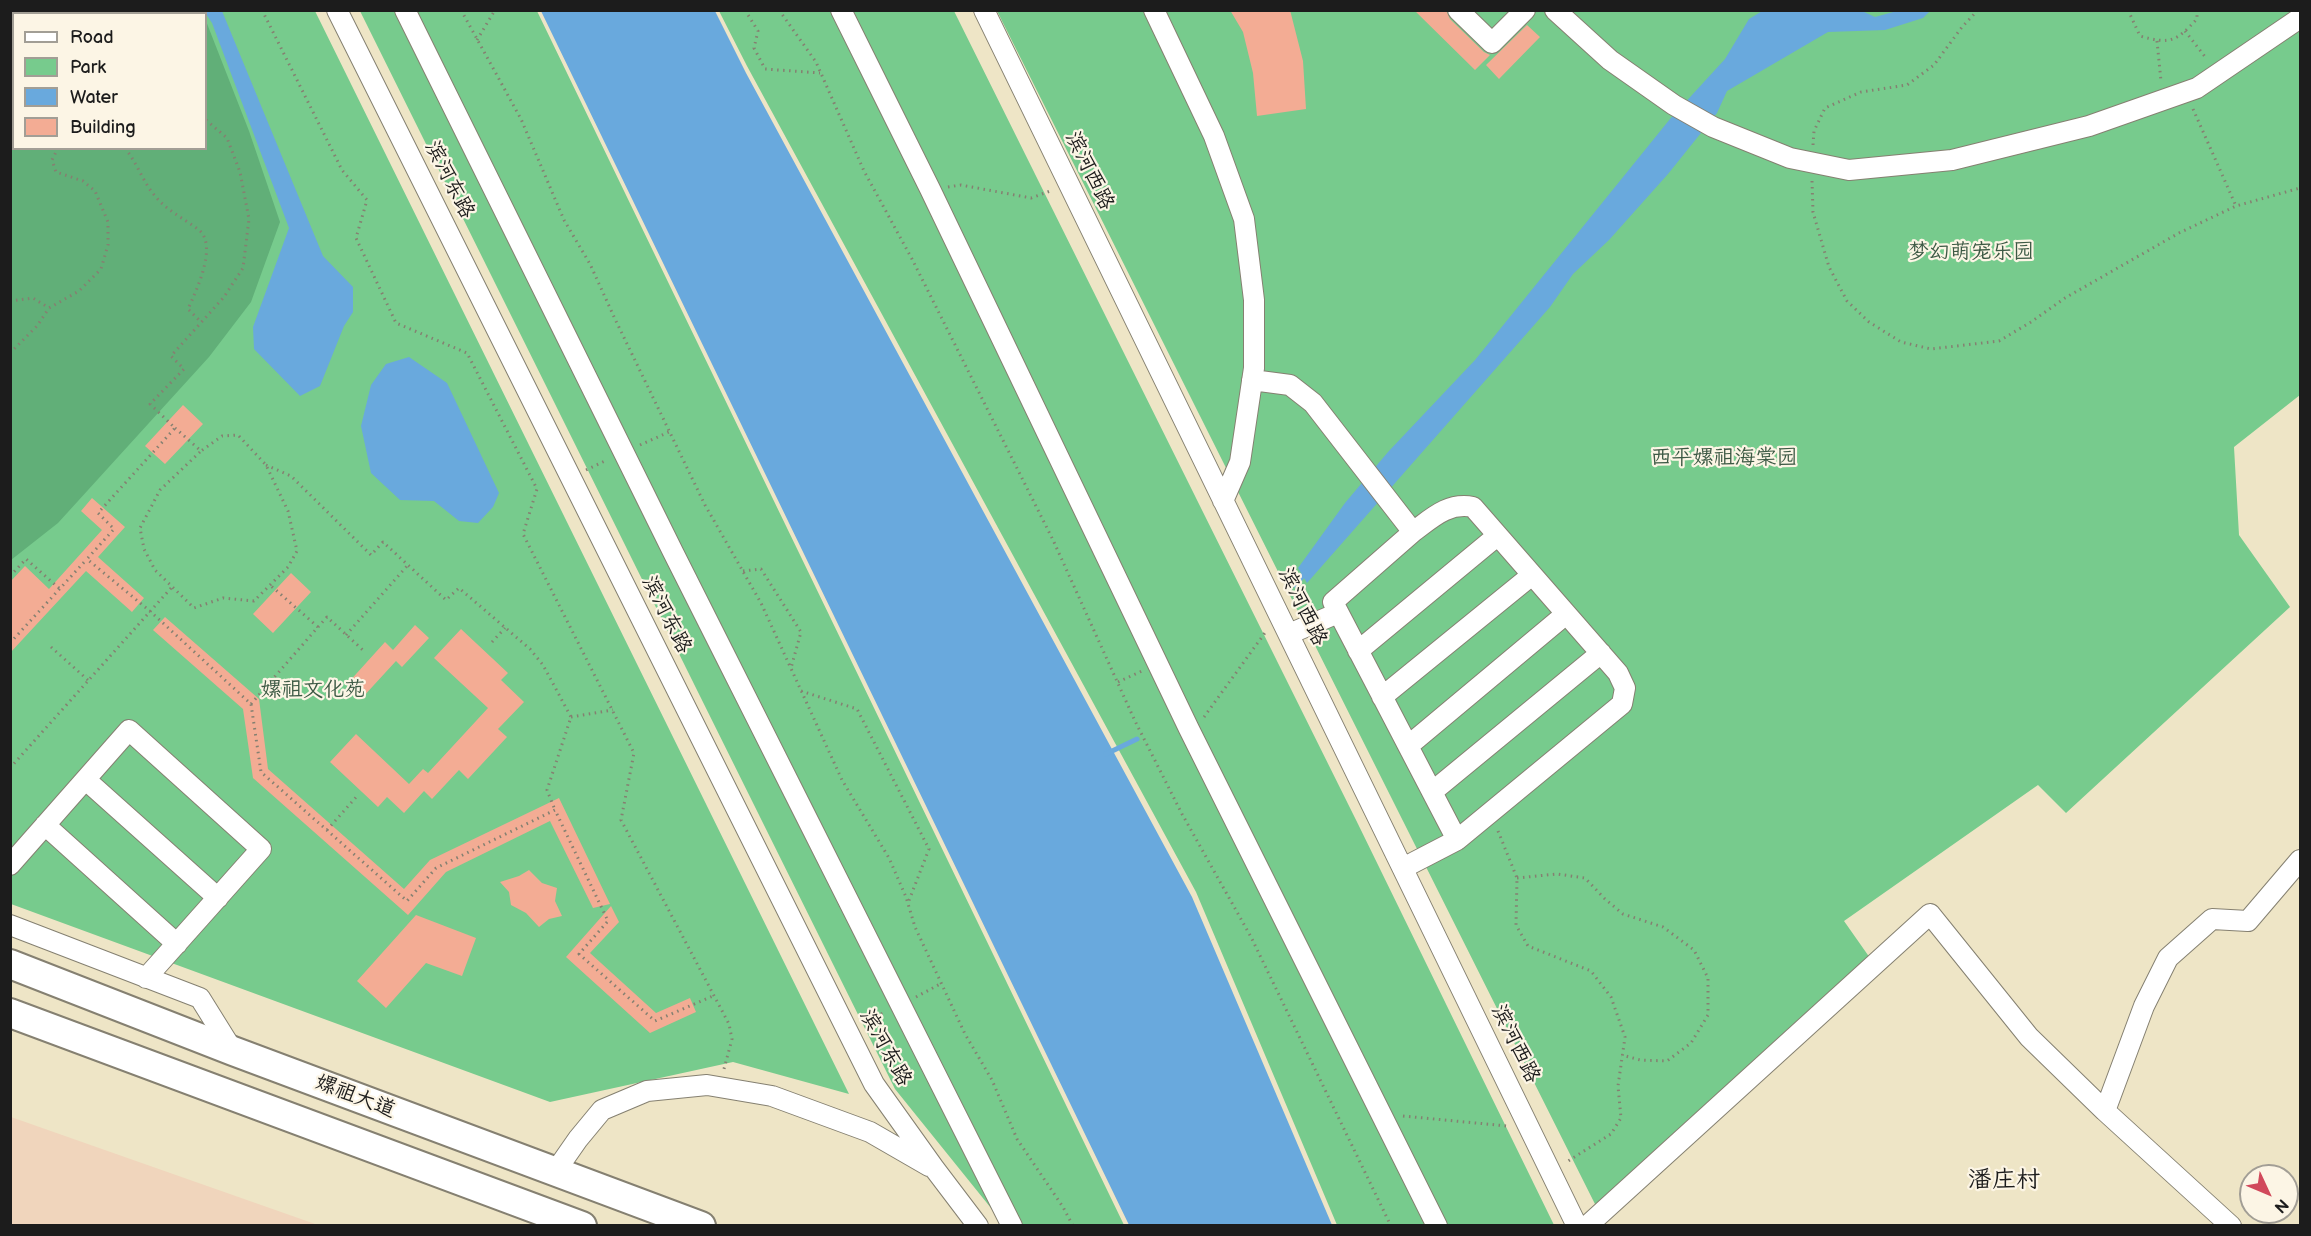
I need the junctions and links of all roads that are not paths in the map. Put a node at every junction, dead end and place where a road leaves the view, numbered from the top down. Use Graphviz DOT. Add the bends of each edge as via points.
graph roads {
  1 [pos="337,10"];
  2 [pos="405,10"];
  3 [pos="841,10"];
  4 [pos="984,10"];
  5 [pos="1154,10"];
  6 [pos="1458,10"];
  7 [pos="1525,10"];
  8 [pos="1555,10"];
  9 [pos="2301,18"];
  10 [pos="1252,380"];
  11 [pos="1223,501"];
  12 [pos="1413,532"];
  13 [pos="1497,536"];
  14 [pos="1532,575"];
  15 [pos="1338,613"];
  16 [pos="1566,614"];
  17 [pos="1289,634"];
  18 [pos="1358,651"];
  19 [pos="1601,653"];
  20 [pos="1382,697"];
  21 [pos="1408,746"];
  22 [pos="86,780"];
  23 [pos="1432,792"];
  24 [pos="45,825"];
  25 [pos="1457,840"];
  26 [pos="2301,860"];
  27 [pos="10,865"];
  28 [pos="1403,868"];
  29 [pos="218,898"];
  30 [pos="10,925"];
  31 [pos="177,944"];
  32 [pos="10,964"];
  33 [pos="146,978"];
  34 [pos="10,1013"];
  35 [pos="233,1051"];
  36 [pos="2105,1111"];
  37 [pos="934,1168"];
  38 [pos="555,1172"];
  39 [pos="582,1226"];
  40 [pos="701,1226"];
  41 [pos="978,1226"];
  42 [pos="1011,1226"];
  43 [pos="1437,1226"];
  44 [pos="1577,1226"];
  45 [pos="1587,1226"];
  46 [pos="2231,1226"];
  1 -- 37 [label="street, 滨河东路" via="874,1084"];
  2 -- 42 [label="street"];
  3 -- 43 [label="street" via="1157,664"];
  4 -- 11 [label="street, 滨河西路"];
  5 -- 10 [label="street" via="1214,136 1244,219 1254,300"];
  6 -- 7 [label="street" via="1492,43"];
  8 -- 9 [label="street" via="1610,60 1713,127 1790,158 1849,170 1952,160 2089,126 2198,88"];
  10 -- 11 [label="street" via="1240,462"];
  10 -- 12 [label="street" via="1290,385 1313,403"];
  11 -- 17 [label="street, 滨河西路"];
  12 -- 13 [label="street" via="1446,508 1462,505 1473,507"];
  12 -- 15 [label="street" via="1333,602"];
  13 -- 14 [label="street"];
  13 -- 18 [label="street"];
  14 -- 16 [label="street"];
  14 -- 20 [label="street"];
  15 -- 17 [label="street"];
  15 -- 18 [label="street"];
  16 -- 19 [label="street"];
  16 -- 21 [label="street"];
  17 -- 28 [label="street, 滨河西路"];
  18 -- 20 [label="street"];
  19 -- 23 [label="street"];
  19 -- 25 [label="street" via="1625,688 1622,704"];
  20 -- 21 [label="street"];
  21 -- 23 [label="street"];
  22 -- 24 [label="street"];
  22 -- 29 [label="street"];
  22 -- 29 [label="street" via="129,730 261,849"];
  23 -- 25 [label="street"];
  24 -- 27 [label="street"];
  24 -- 31 [label="street"];
  25 -- 28 [label="street"];
  26 -- 36 [label="street" via="2248,921 2212,919 2168,958 2144,1006"];
  28 -- 44 [label="street, 滨河西路"];
  29 -- 31 [label="street"];
  30 -- 33 [label="street"];
  31 -- 33 [label="street"];
  32 -- 35 [label="highway, 嫘祖大道"];
  33 -- 35 [label="street" via="200,998"];
  34 -- 39 [label="highway, 嫘祖大道"];
  35 -- 38 [label="highway, 嫘祖大道"];
  36 -- 45 [label="street" via="2029,1037 1930,914"];
  36 -- 46 [label="street"];
  37 -- 38 [label="street" via="870,1132 772,1096 706,1085 647,1091 602,1110"];
  37 -- 41 [label="street, 滨河东路"];
  38 -- 40 [label="highway, 嫘祖大道"];
}
